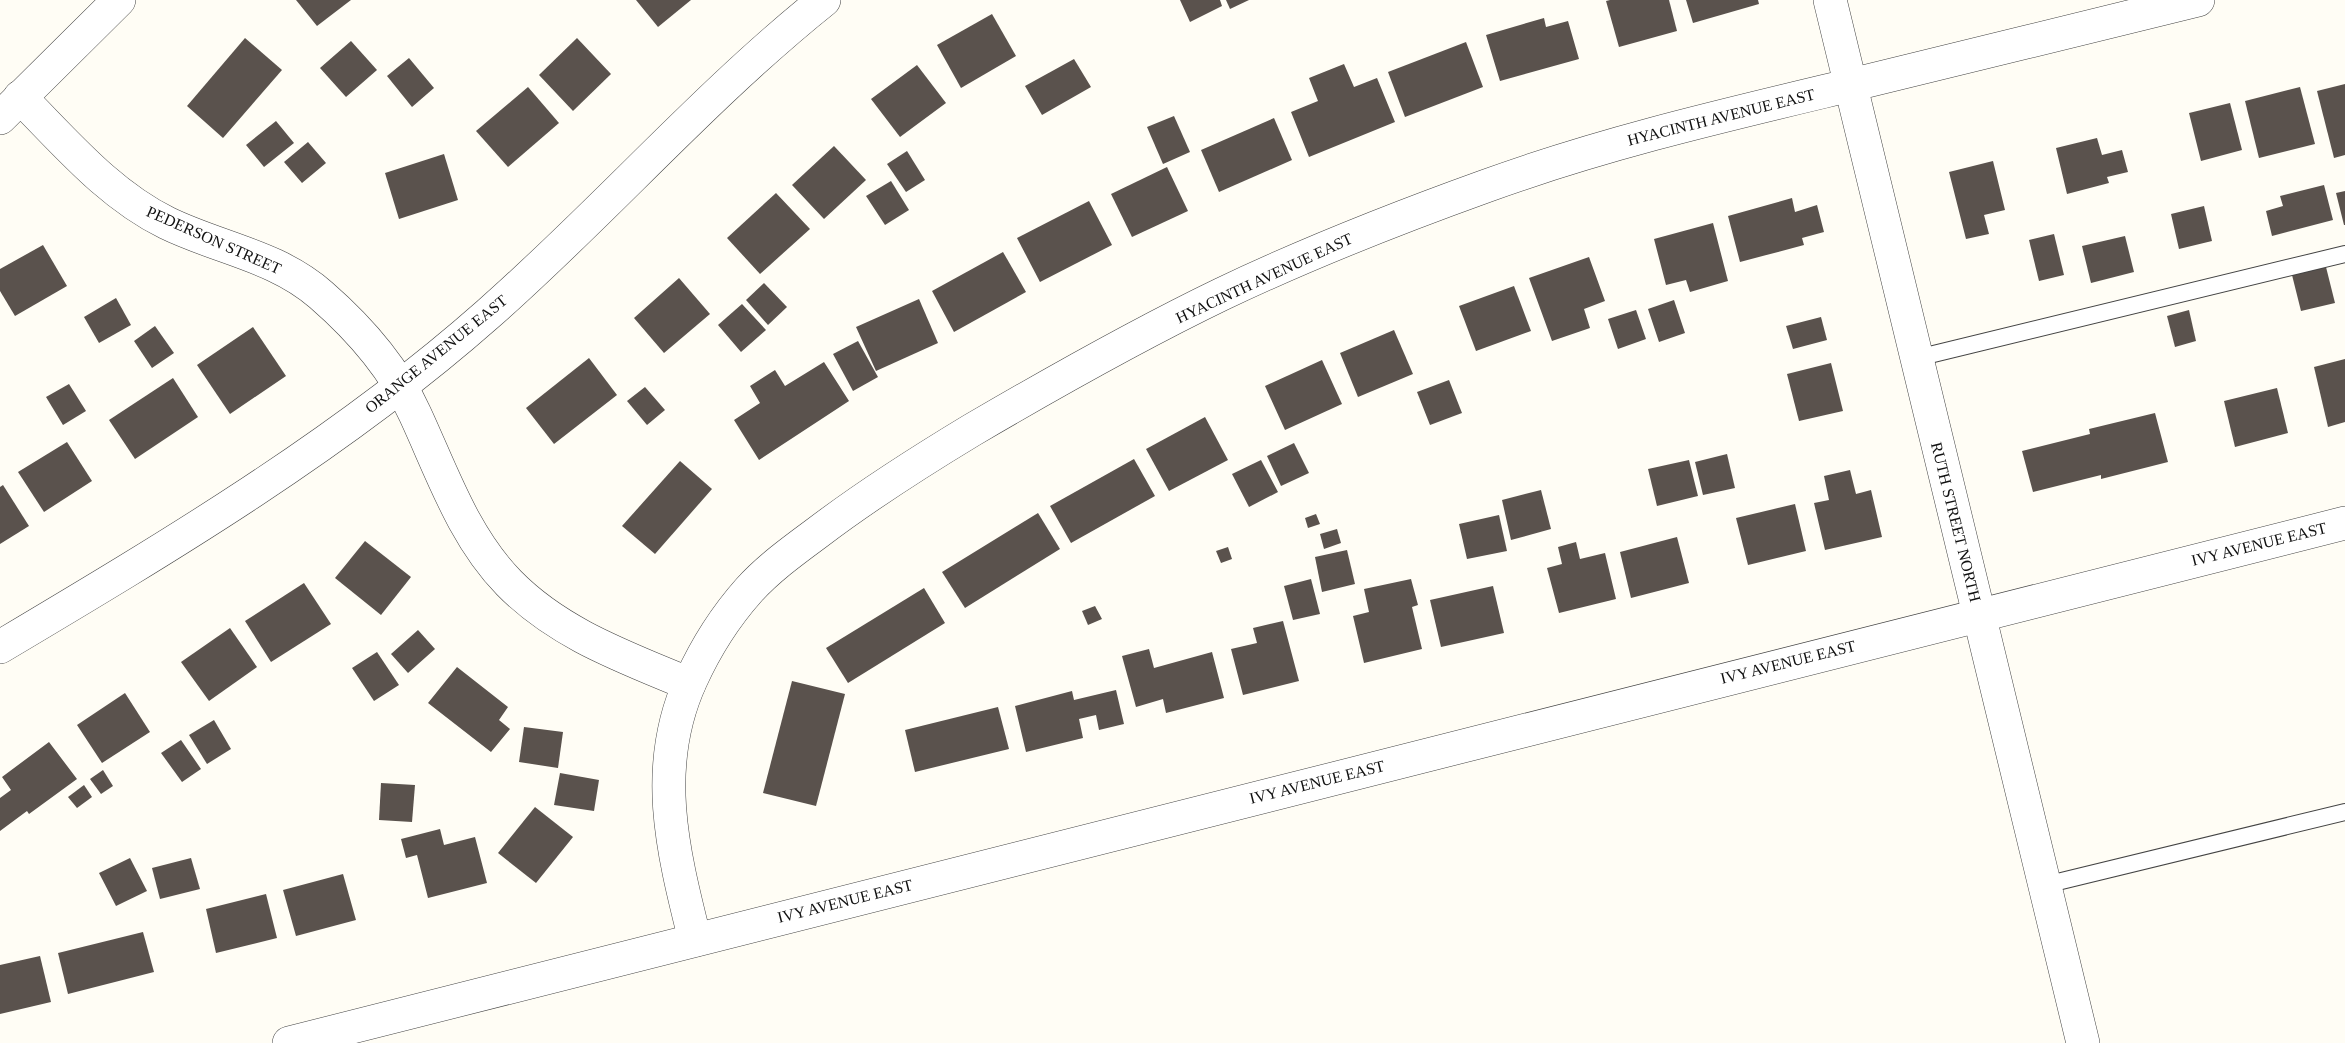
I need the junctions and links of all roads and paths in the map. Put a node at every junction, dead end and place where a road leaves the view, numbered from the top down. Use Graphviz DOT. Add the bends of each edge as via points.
graph roads {
  1 [pos="119,0"];
  2 [pos="824,0"];
  3 [pos="1830,0"];
  4 [pos="2198,0"];
  5 [pos="1850,85"];
  6 [pos="10,107"];
  7 [pos="2345,254"];
  8 [pos="1917,358"];
  9 [pos="400,387"];
  10 [pos="2345,523"];
  11 [pos="1979,614"];
  12 [pos="0,647"];
  13 [pos="689,684"];
  14 [pos="2345,812"];
  15 [pos="2044,885"];
  16 [pos="695,940"];
  17 [pos="289,1043"];
  18 [pos="2083,1043"];
  1 -- 6 [label="street"];
  2 -- 9 [label="street, ORANGE AVENUE EAST" via="740,73 488,314"];
  3 -- 5 [label="street, RUTH STREET NORTH"];
  4 -- 5 [label="street, HYACINTH AVENUE EAST"];
  5 -- 8 [label="street, RUTH STREET NORTH"];
  5 -- 13 [label="street, HYACINTH AVENUE EAST" via="1640,136 1490,184 1354,236 1221,294 1079,368 922,460 849,509 752,587 719,628"];
  6 -- 9 [label="street, PEDERSON STREET" via="133,204 167,224 274,264 318,292 357,328"];
  7 -- 8 [label="lane"];
  8 -- 11 [label="street, RUTH STREET NORTH"];
  9 -- 12 [label="street, ORANGE AVENUE EAST" via="161,551"];
  9 -- 13 [label="street, PEDERSON STREET" via="476,542 509,582 549,617 594,644"];
  10 -- 11 [label="street, IVY AVENUE EAST"];
  11 -- 15 [label="street, RUTH STREET NORTH"];
  11 -- 16 [label="street, IVY AVENUE EAST"];
  13 -- 16 [label="street, HYACINTH AVENUE EAST" via="674,737 668,789 674,852"];
  14 -- 15 [label="lane"];
  15 -- 18 [label="street, RUTH STREET NORTH"];
  16 -- 17 [label="street, IVY AVENUE EAST"];
}
